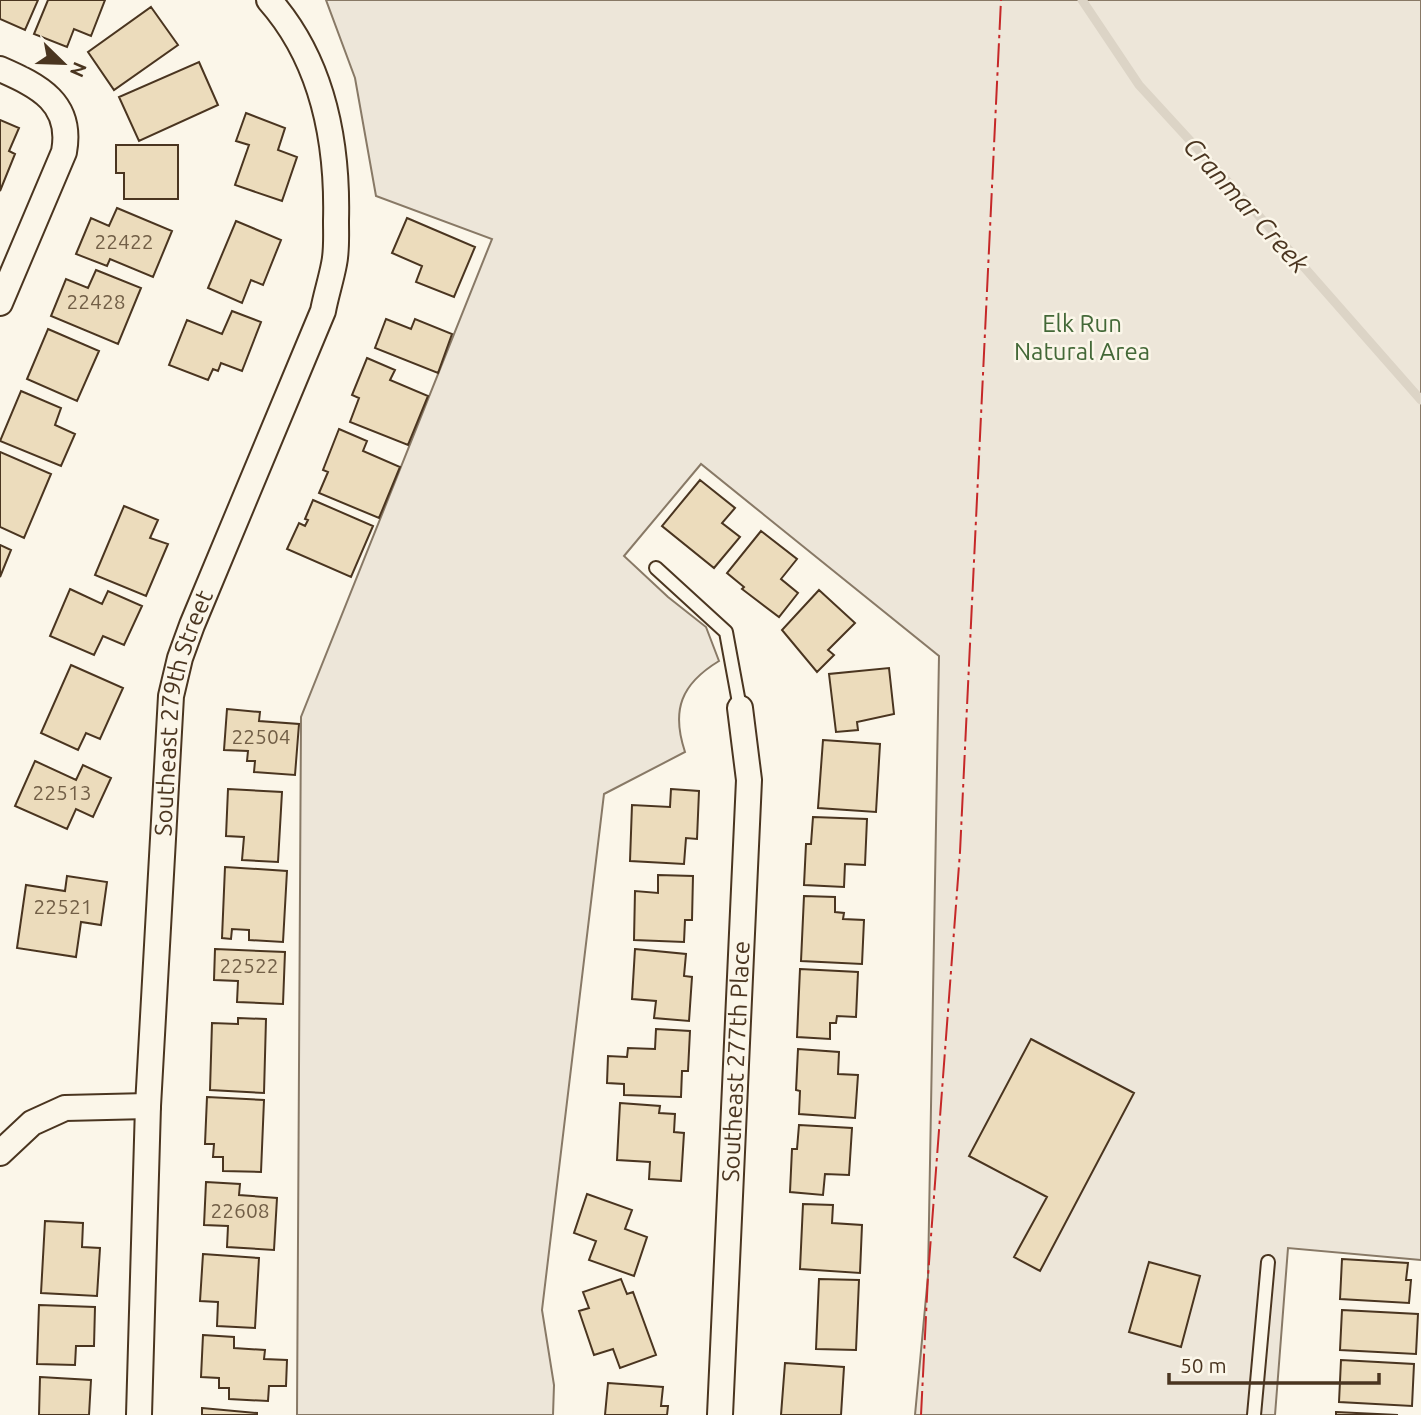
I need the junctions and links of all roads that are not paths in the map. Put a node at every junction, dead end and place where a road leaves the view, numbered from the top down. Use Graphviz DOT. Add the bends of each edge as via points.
graph roads {
  1 [pos="269,0"];
  2 [pos="0,69"];
  3 [pos="0,303"];
  4 [pos="656,568"];
  5 [pos="740,708"];
  6 [pos="148,1106"];
  7 [pos="0,1153"];
  8 [pos="1268,1262"];
  9 [pos="139,1415"];
  10 [pos="720,1415"];
  11 [pos="1254,1415"];
  1 -- 6 [label="street, Southeast 279th Street" via="300,42 320,87 334,146 335,262 323,311 192,625 171,696"];
  2 -- 3 [label="street" via="49,96 68,134"];
  4 -- 5 [label="lane" via="726,632"];
  5 -- 10 [label="street, Southeast 277th Place" via="749,780"];
  6 -- 7 [label="street" via="65,1108 32,1123"];
  6 -- 9 [label="street, Southeast 279th Street"];
  8 -- 11 [label="lane"];
}
